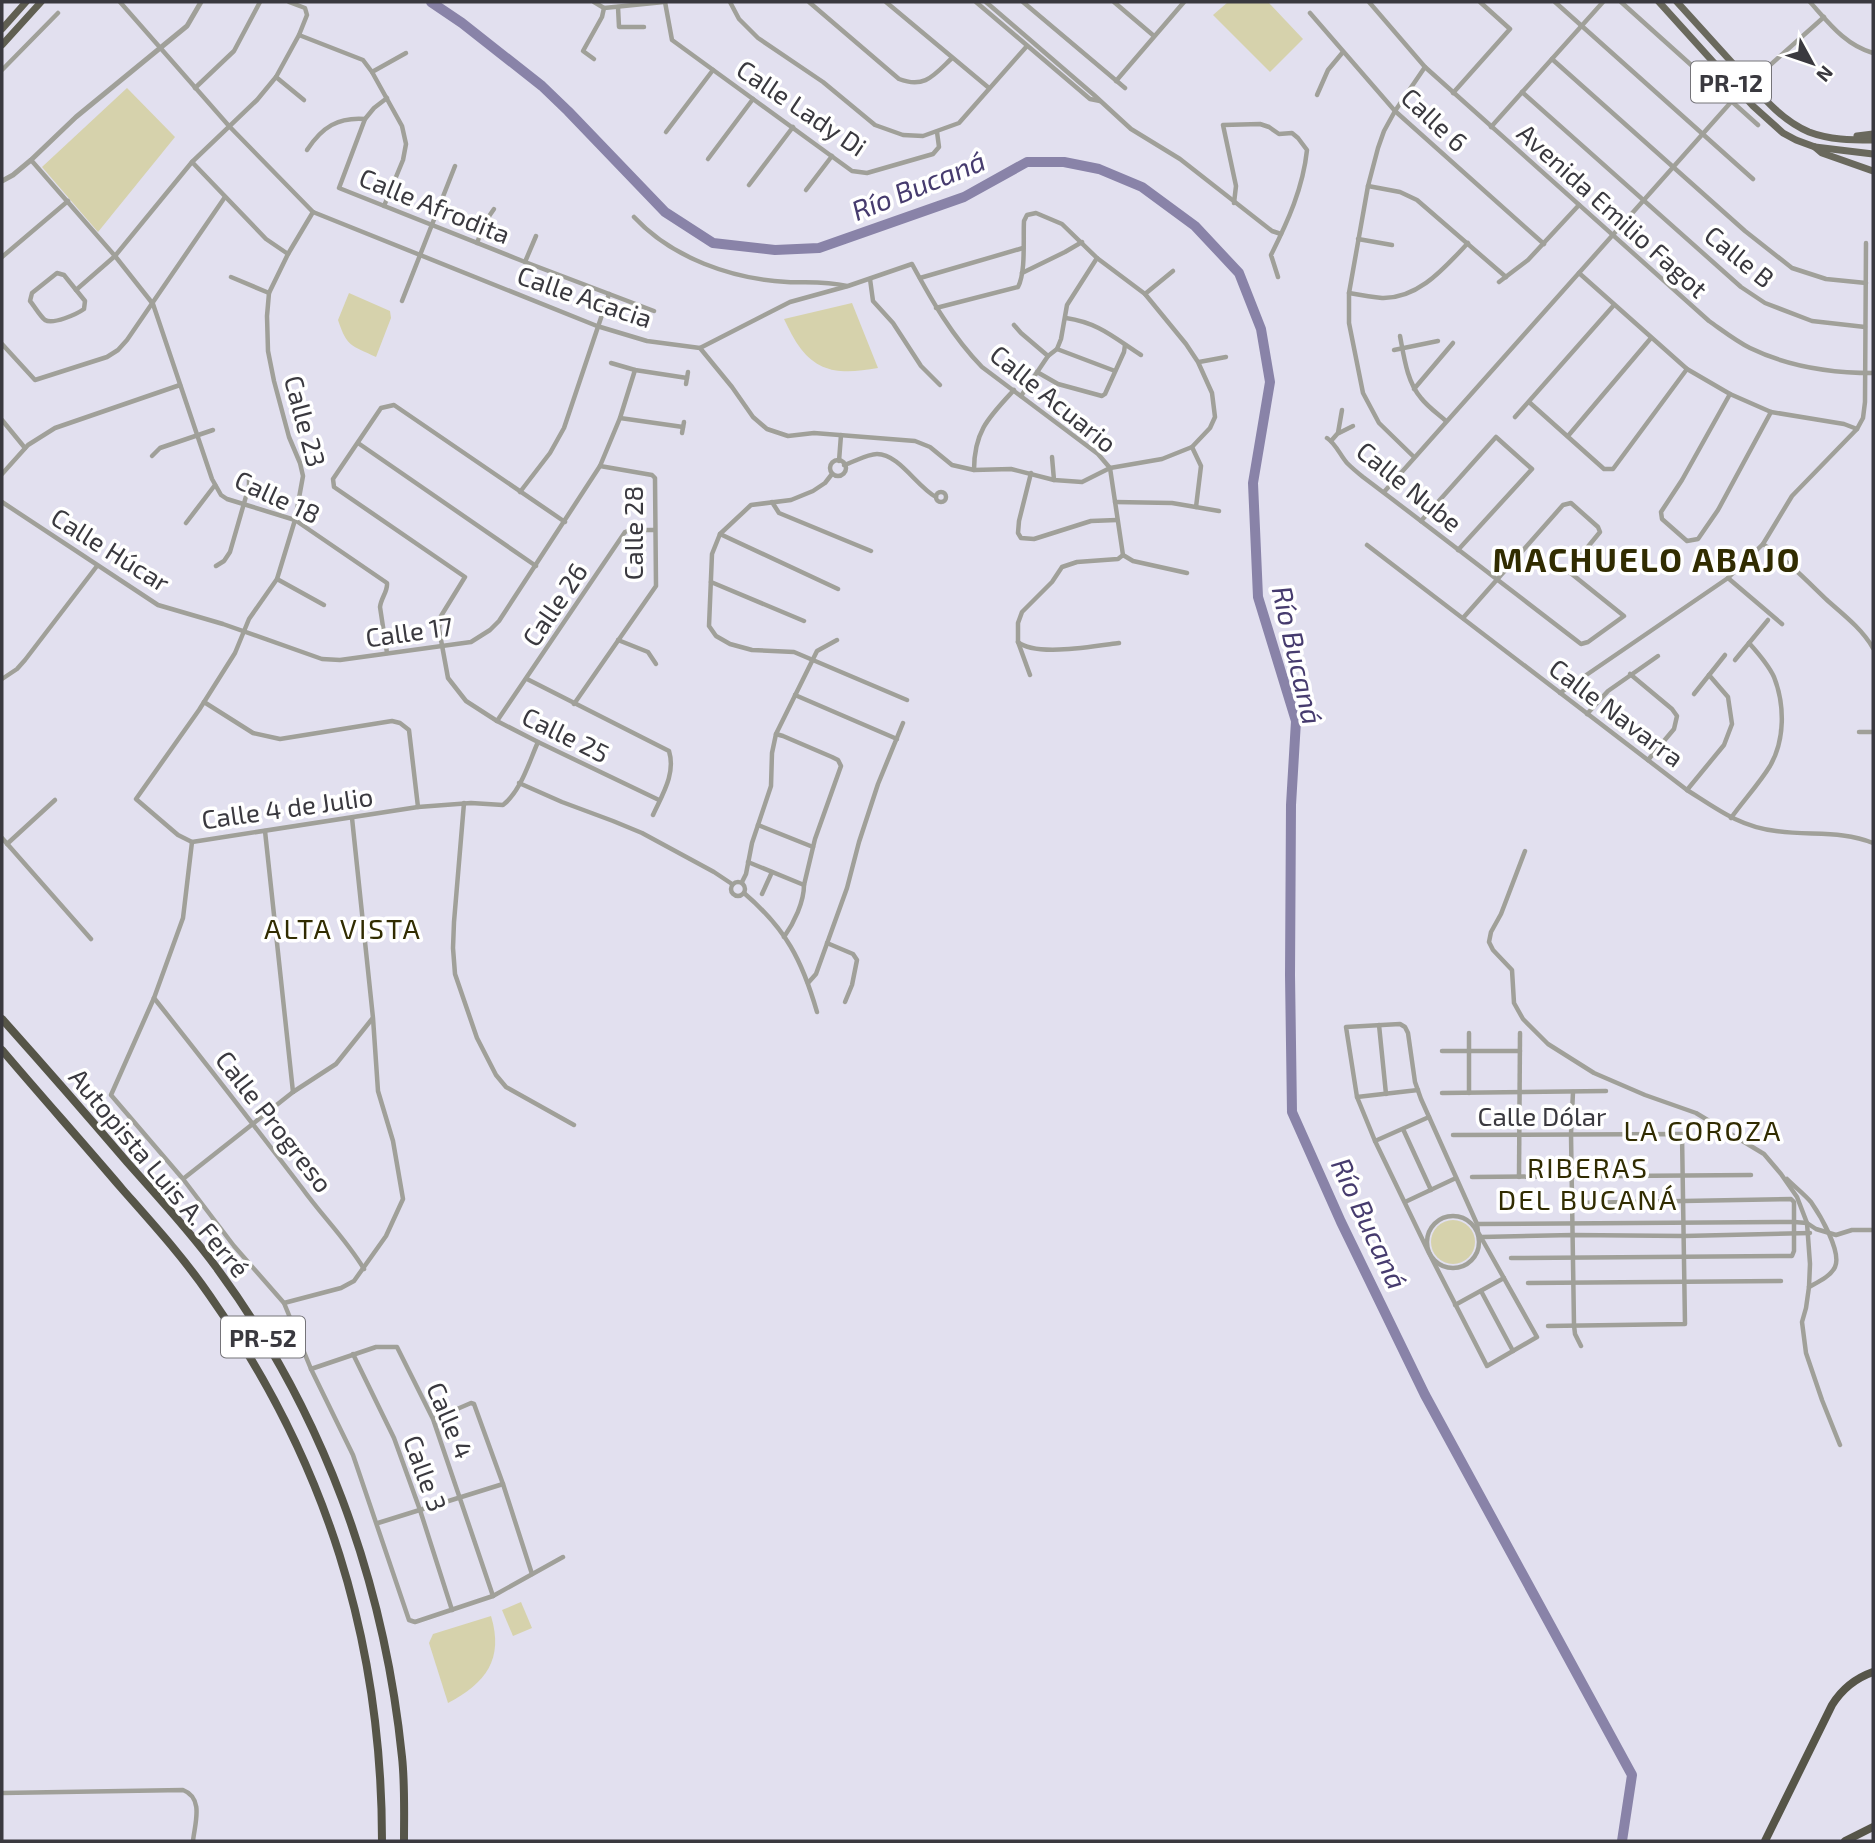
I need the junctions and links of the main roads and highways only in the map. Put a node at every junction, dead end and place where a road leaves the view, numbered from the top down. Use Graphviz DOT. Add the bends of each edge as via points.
graph roads {
  1 [pos="26,2"];
  2 [pos="41,2"];
  3 [pos="1659,2"];
  4 [pos="1677,2"];
  5 [pos="2,29"];
  6 [pos="2,45"];
  7 [pos="1873,134"];
  8 [pos="1845,140"];
  9 [pos="1873,140"];
  10 [pos="1815,146"];
  11 [pos="1873,155"];
  12 [pos="1873,171"];
  13 [pos="2,1018"];
  14 [pos="2,1050"];
  15 [pos="1872,1672"];
  16 [pos="1873,1827"];
  17 [pos="382,1841"];
  18 [pos="404,1841"];
  19 [pos="1765,1841"];
  20 [pos="1845,1841"];
  1 -- 5 [label="highway"];
  2 -- 6 [label="highway"];
  3 -- 10 [label="main road, PR-12" via="1763,117 1783,133"];
  4 -- 8 [label="main road, PR-12" via="1781,115 1807,131"];
  7 -- 8 [label="main road"];
  8 -- 9 [label="main road, PR-12"];
  10 -- 11 [label="main road, PR-12"];
  10 -- 12 [label="main road" via="1822,153"];
  13 -- 18 [label="highway, Autopista Luis A. Ferré / PR-52" via="186,1229 238,1297 307,1413 350,1516 377,1609 398,1724"];
  14 -- 17 [label="highway, Autopista Luis A. Ferré / PR-52" via="209,1294 286,1422 332,1531 357,1618 377,1736"];
  15 -- 19 [label="highway" via="1846,1688 1832,1705"];
  16 -- 20 [label="highway"];
}
